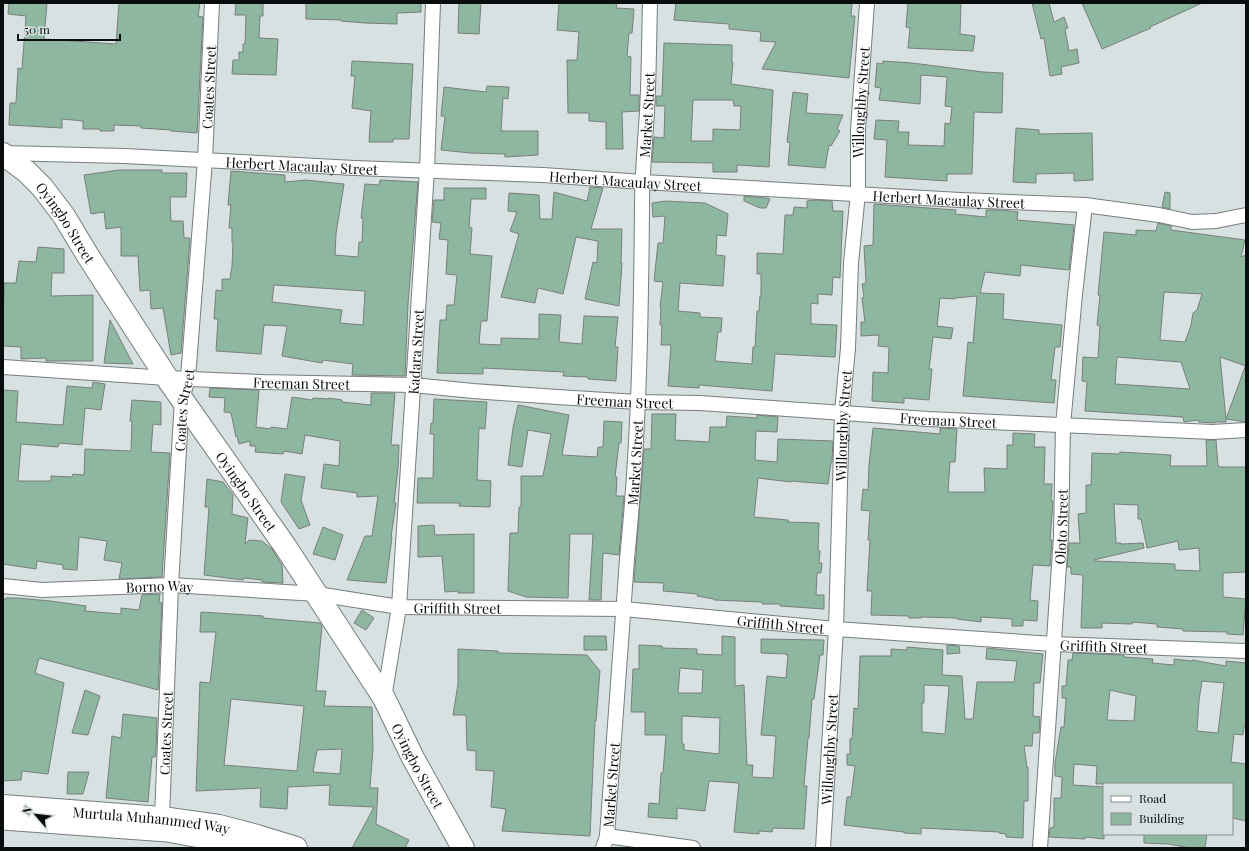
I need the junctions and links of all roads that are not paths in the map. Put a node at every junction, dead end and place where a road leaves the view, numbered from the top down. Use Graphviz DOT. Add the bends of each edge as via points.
graph roads {
  1 [pos="212,3"];
  2 [pos="433,3"];
  3 [pos="650,3"];
  4 [pos="867,3"];
  5 [pos="3,153"];
  6 [pos="205,160"];
  7 [pos="426,170"];
  8 [pos="643,182"];
  9 [pos="858,194"];
  10 [pos="1085,205"];
  11 [pos="1246,215"];
  12 [pos="3,367"];
  13 [pos="179,385"];
  14 [pos="413,385"];
  15 [pos="638,402"];
  16 [pos="842,412"];
  17 [pos="1063,425"];
  18 [pos="1246,430"];
  19 [pos="171,585"];
  20 [pos="3,586"];
  21 [pos="316,594"];
  22 [pos="399,607"];
  23 [pos="624,609"];
  24 [pos="836,629"];
  25 [pos="1053,644"];
  26 [pos="1246,651"];
  27 [pos="384,698"];
  28 [pos="3,806"];
  29 [pos="162,818"];
  30 [pos="3,820"];
  31 [pos="605,842"];
  32 [pos="460,845"];
  33 [pos="249,847"];
  34 [pos="296,848"];
  35 [pos="693,848"];
  36 [pos="823,848"];
  37 [pos="1040,848"];
  1 -- 6 [label="street, Coates Street"];
  2 -- 7 [label="street, Kadara Street"];
  3 -- 8 [label="street, Market Street"];
  4 -- 9 [label="street, Willoughby Street" via="858,130"];
  5 -- 6 [label="street, Herbert Macaulay Street"];
  5 -- 13 [label="highway, Oyingbo Street" via="27,172 64,216 88,256"];
  6 -- 7 [label="street, Herbert Macaulay Street"];
  6 -- 13 [label="street, Coates Street"];
  7 -- 8 [label="street, Herbert Macaulay Street"];
  7 -- 14 [label="street, Kadara Street"];
  8 -- 9 [label="street, Herbert Macaulay Street"];
  8 -- 15 [label="street, Market Street"];
  9 -- 10 [label="street, Herbert Macaulay Street"];
  9 -- 16 [label="street, Willoughby Street"];
  10 -- 11 [label="street, Herbert Macaulay Street" via="1192,222 1216,221"];
  10 -- 17 [label="street, Oloto Street"];
  12 -- 13 [label="street, Freeman Street"];
  13 -- 14 [label="street, Freeman Street" via="262,382"];
  13 -- 19 [label="street, Coates Street"];
  13 -- 21 [label="highway, Oyingbo Street"];
  14 -- 15 [label="street, Freeman Street"];
  14 -- 22 [label="street, Kadara Street"];
  15 -- 16 [label="street, Freeman Street" via="700,403"];
  15 -- 23 [label="street, Market Street"];
  16 -- 17 [label="street, Freeman Street"];
  16 -- 24 [label="street, Willoughby Street"];
  17 -- 18 [label="street, Freeman Street" via="1212,432"];
  17 -- 25 [label="street, Oloto Street" via="1061,536"];
  19 -- 20 [label="street, Borno Way" via="42,590"];
  19 -- 21 [label="street, Borno Way"];
  19 -- 29 [label="street, Coates Street"];
  21 -- 22 [label="street, Griffith Street"];
  21 -- 27 [label="highway, Oyingbo Street"];
  22 -- 23 [label="street, Griffith Street"];
  22 -- 27 [label="street, Kadara Street"];
  23 -- 24 [label="street, Griffith Street"];
  23 -- 31 [label="street, Market Street"];
  24 -- 25 [label="street, Griffith Street"];
  24 -- 36 [label="street, Willoughby Street"];
  25 -- 26 [label="street, Griffith Street"];
  25 -- 37 [label="street, Oloto Street"];
  27 -- 32 [label="highway, Oyingbo Street"];
  28 -- 29 [label="highway, Murtula Muhammed Way"];
  29 -- 34 [label="highway, Murtula Muhammed Way" via="219,826"];
  30 -- 33 [label="street" via="167,832"];
  31 -- 35 [label="street"];
}
